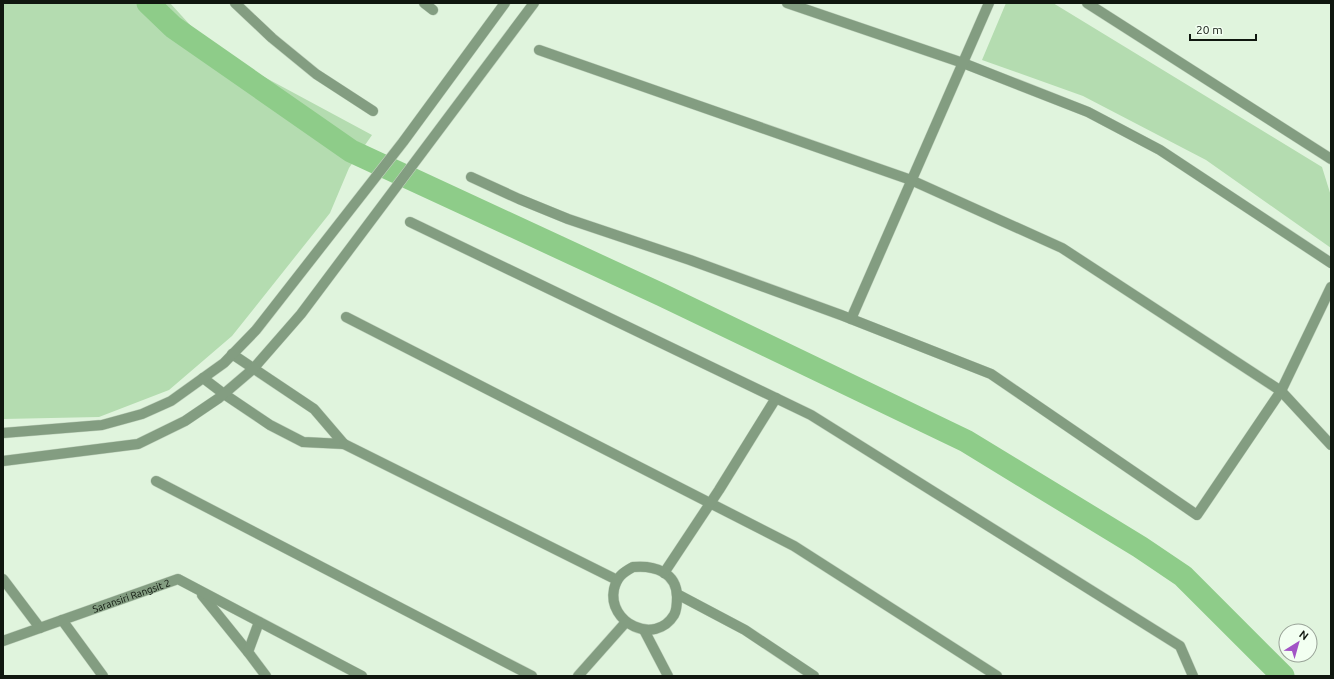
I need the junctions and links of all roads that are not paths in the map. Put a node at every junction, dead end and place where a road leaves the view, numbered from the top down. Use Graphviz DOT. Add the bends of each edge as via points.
graph roads {
  1 [pos="235,3"];
  2 [pos="424,3"];
  3 [pos="505,3"];
  4 [pos="534,3"];
  5 [pos="787,3"];
  6 [pos="989,3"];
  7 [pos="1087,3"];
  8 [pos="433,10"];
  9 [pos="539,50"];
  10 [pos="963,63"];
  11 [pos="373,111"];
  12 [pos="1331,159"];
  13 [pos="471,177"];
  14 [pos="912,180"];
  15 [pos="410,222"];
  16 [pos="1331,263"];
  17 [pos="1331,287"];
  18 [pos="346,317"];
  19 [pos="851,319"];
  20 [pos="232,354"];
  21 [pos="253,369"];
  22 [pos="203,378"];
  23 [pos="1281,391"];
  24 [pos="224,394"];
  25 [pos="776,398"];
  26 [pos="3,433"];
  27 [pos="344,444"];
  28 [pos="1331,445"];
  29 [pos="3,461"];
  30 [pos="156,481"];
  31 [pos="710,503"];
  32 [pos="664,573"];
  33 [pos="3,579"];
  34 [pos="616,580"];
  35 [pos="199,591"];
  36 [pos="677,594"];
  37 [pos="62,620"];
  38 [pos="259,622"];
  39 [pos="626,622"];
  40 [pos="40,628"];
  41 [pos="644,630"];
  42 [pos="3,641"];
  43 [pos="248,652"];
  44 [pos="102,676"];
  45 [pos="266,676"];
  46 [pos="362,676"];
  47 [pos="532,676"];
  48 [pos="578,676"];
  49 [pos="668,676"];
  50 [pos="814,676"];
  51 [pos="997,676"];
  52 [pos="1193,676"];
  1 -- 11 [label="street" via="316,74"];
  2 -- 8 [label="street"];
  3 -- 20 [label="street" via="403,142 256,330"];
  4 -- 21 [label="street" via="301,314"];
  5 -- 10 [label="street"];
  6 -- 10 [label="street"];
  7 -- 12 [label="street"];
  9 -- 14 [label="street"];
  10 -- 14 [label="street"];
  10 -- 16 [label="street" via="1088,112 1160,150"];
  13 -- 19 [label="street" via="568,219"];
  14 -- 19 [label="street"];
  14 -- 23 [label="street" via="1062,248"];
  15 -- 25 [label="street"];
  17 -- 23 [label="street"];
  18 -- 31 [label="street"];
  19 -- 23 [label="street" via="991,374 1197,515"];
  20 -- 21 [label="street"];
  20 -- 22 [label="street"];
  21 -- 24 [label="street"];
  21 -- 27 [label="street" via="314,409"];
  22 -- 24 [label="street"];
  22 -- 26 [label="street" via="171,401 142,414 102,425"];
  23 -- 28 [label="street"];
  24 -- 27 [label="street" via="270,425 303,442"];
  24 -- 29 [label="street" via="185,421 138,444"];
  25 -- 31 [label="street"];
  25 -- 52 [label="street" via="811,415 1180,646"];
  27 -- 34 [label="street"];
  30 -- 47 [label="street"];
  31 -- 32 [label="street"];
  31 -- 51 [label="street" via="794,546"];
  32 -- 34 [label="street" via="648,567 633,568"];
  32 -- 36 [label="street" via="676,586"];
  33 -- 40 [label="street"];
  34 -- 39 [label="street" via="614,606"];
  35 -- 37 [label="street, Saransiri Rangsit 2" via="178,579"];
  35 -- 38 [label="street, Saransiri Rangsit 2"];
  35 -- 43 [label="street, Saransiri Rangsit 2"];
  36 -- 41 [label="street" via="675,614 669,621 663,627"];
  36 -- 50 [label="street" via="745,630"];
  37 -- 40 [label="street, Saransiri Rangsit 2"];
  37 -- 44 [label="street"];
  38 -- 43 [label="street"];
  38 -- 46 [label="street, Saransiri Rangsit 2"];
  39 -- 41 [label="street"];
  39 -- 48 [label="street"];
  40 -- 42 [label="street, Saransiri Rangsit 2"];
  41 -- 49 [label="street"];
  43 -- 45 [label="street, Saransiri Rangsit 2"];
}
